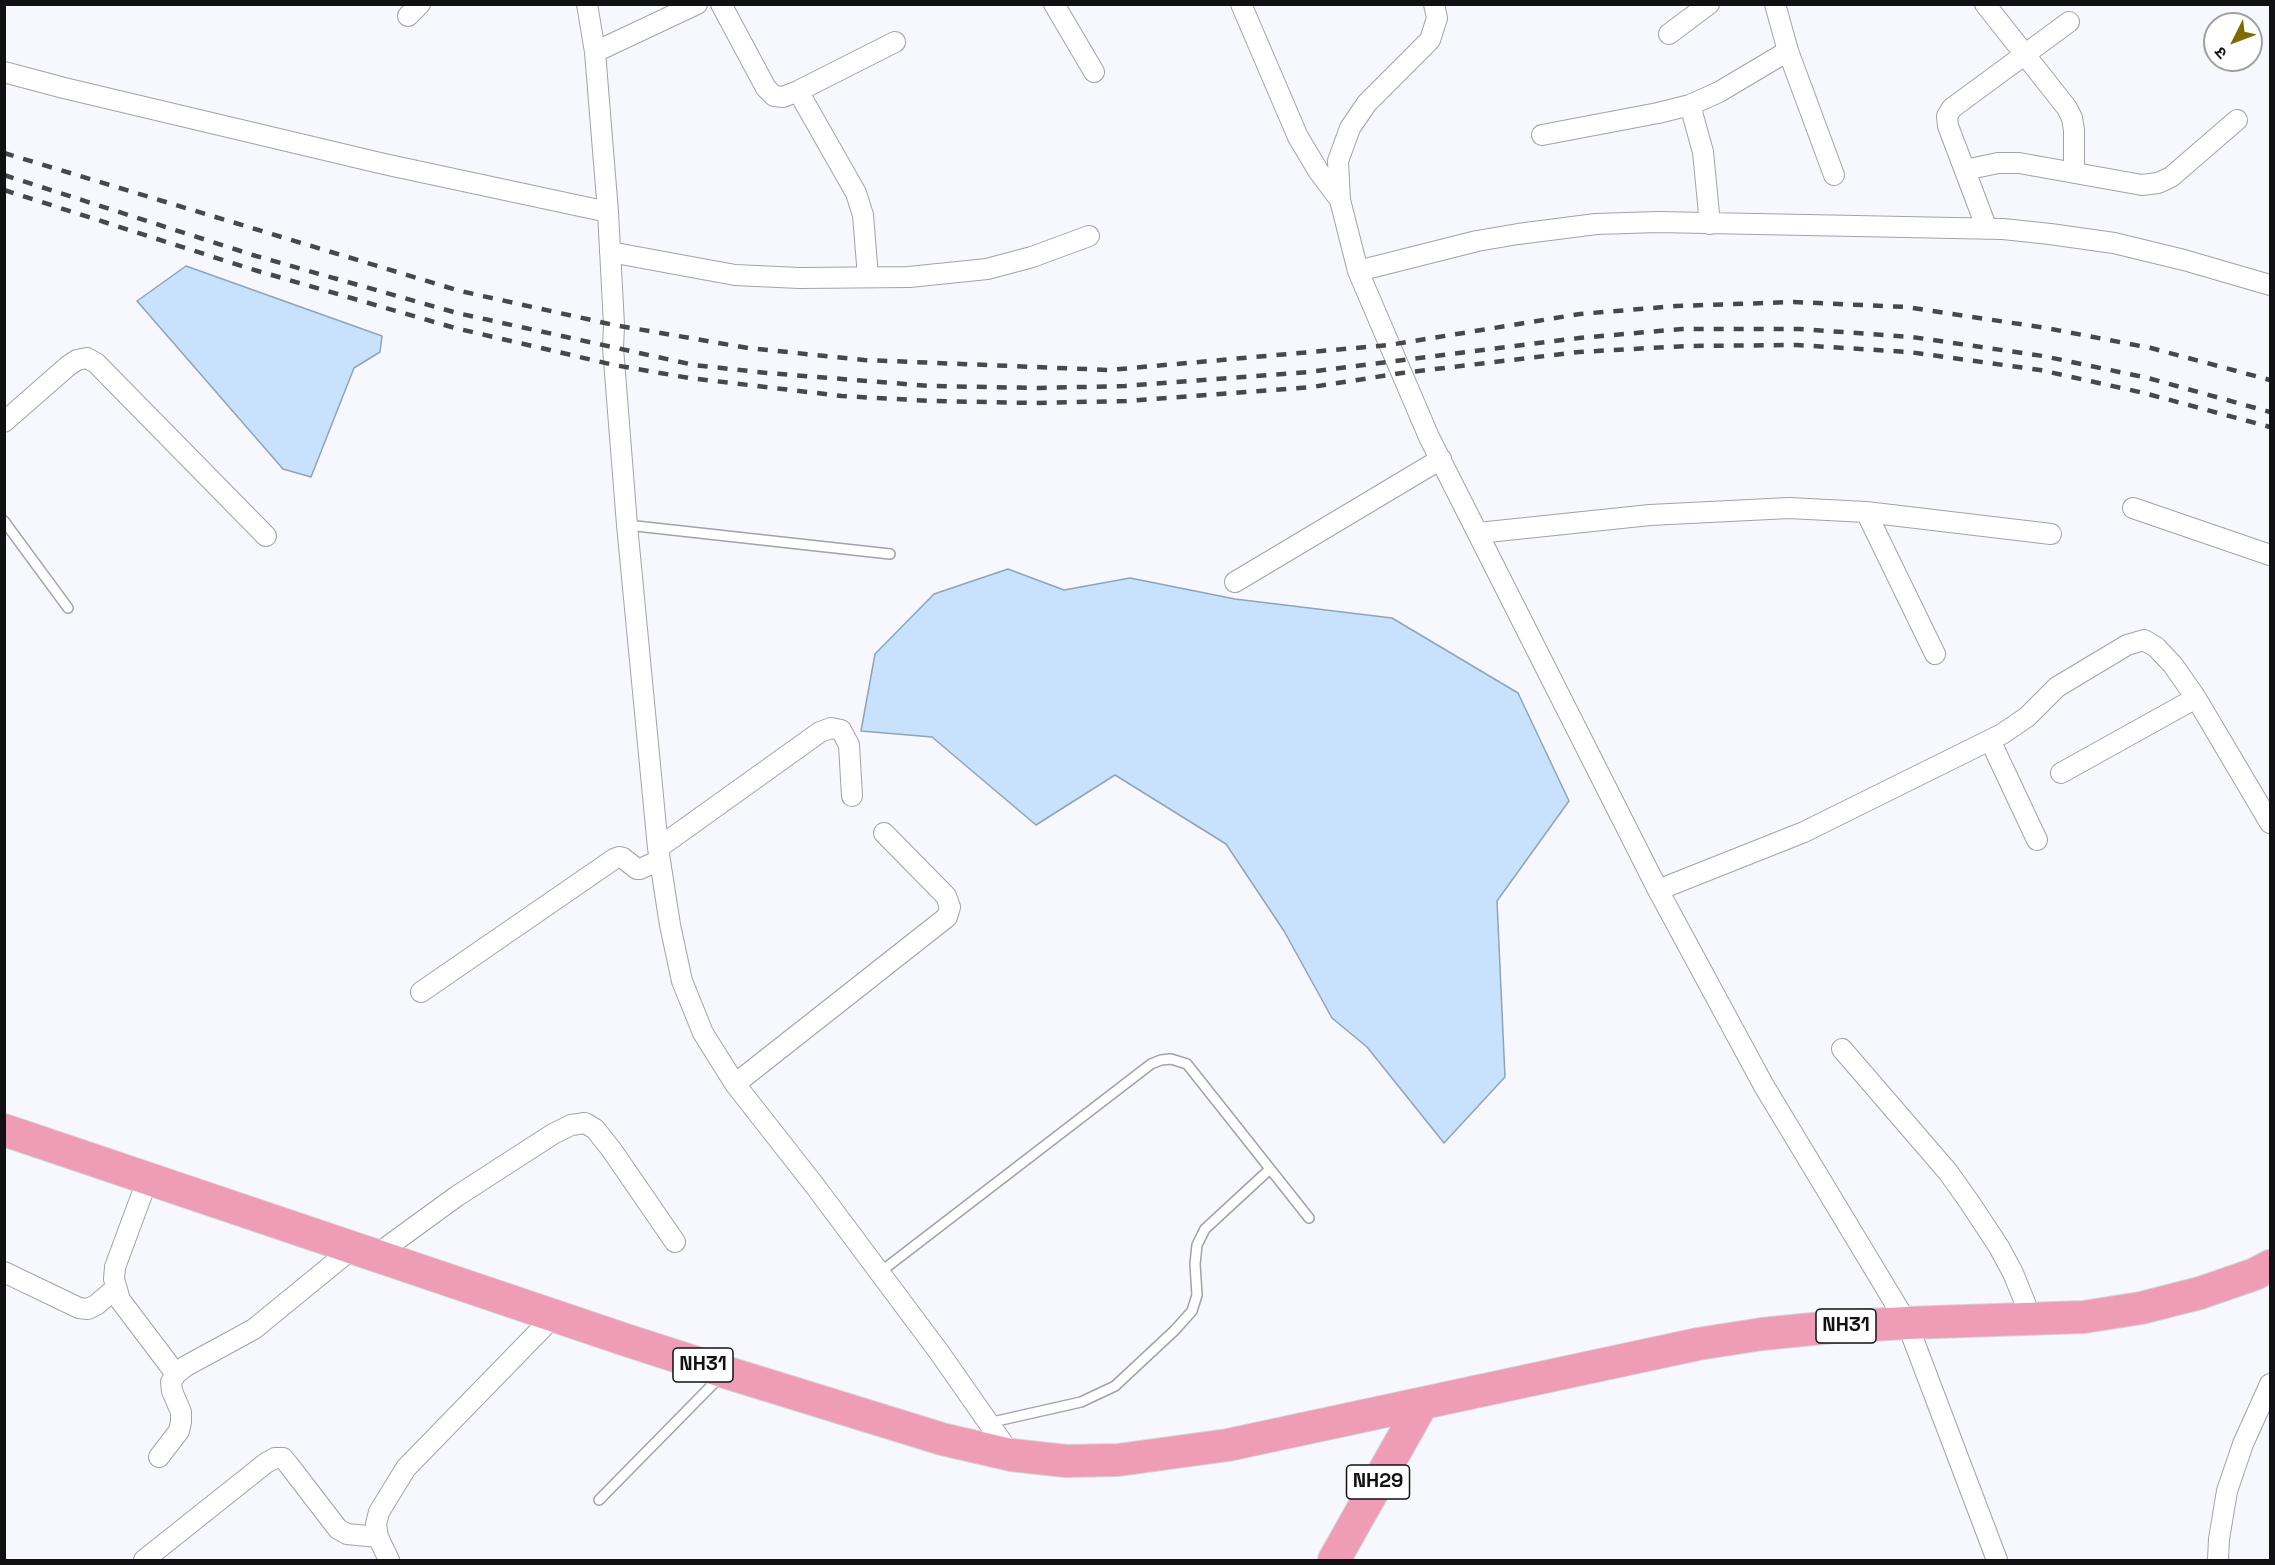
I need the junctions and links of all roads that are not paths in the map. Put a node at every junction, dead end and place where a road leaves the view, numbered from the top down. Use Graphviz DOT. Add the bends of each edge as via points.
graph roads {
  1 [pos="587,4"];
  2 [pos="697,4"];
  3 [pos="721,4"];
  4 [pos="1054,4"];
  5 [pos="1241,4"];
  6 [pos="1434,4"];
  7 [pos="1709,4"];
  8 [pos="1775,4"];
  9 [pos="1985,4"];
  10 [pos="2069,22"];
  11 [pos="1669,34"];
  12 [pos="895,42"];
  13 [pos="1788,51"];
  14 [pos="595,52"];
  15 [pos="2025,56"];
  16 [pos="4,72"];
  17 [pos="1094,72"];
  18 [pos="798,91"];
  19 [pos="1690,105"];
  20 [pos="2237,120"];
  21 [pos="1542,135"];
  22 [pos="1965,170"];
  23 [pos="2074,172"];
  24 [pos="1834,175"];
  25 [pos="1340,200"];
  26 [pos="608,212"];
  27 [pos="1710,224"];
  28 [pos="1988,229"];
  29 [pos="1089,236"];
  30 [pos="610,252"];
  31 [pos="1358,271"];
  32 [pos="868,277"];
  33 [pos="2271,285"];
  34 [pos="4,422"];
  35 [pos="1441,459"];
  36 [pos="2133,508"];
  37 [pos="1866,512"];
  38 [pos="4,521"];
  39 [pos="627,525"];
  40 [pos="1478,533"];
  41 [pos="2051,534"];
  42 [pos="266,536"];
  43 [pos="890,554"];
  44 [pos="2271,555"];
  45 [pos="1236,582"];
  46 [pos="68,608"];
  47 [pos="1935,654"];
  48 [pos="2196,698"];
  49 [pos="1990,740"];
  50 [pos="2061,774"];
  51 [pos="852,796"];
  52 [pos="2271,823"];
  53 [pos="884,833"];
  54 [pos="2037,840"];
  55 [pos="659,854"];
  56 [pos="1658,890"];
  57 [pos="421,992"];
  58 [pos="1842,1049"];
  59 [pos="735,1084"];
  60 [pos="4,1130"];
  61 [pos="1270,1169"];
  62 [pos="148,1178"];
  63 [pos="1309,1218"];
  64 [pos="675,1242"];
  65 [pos="364,1251"];
  66 [pos="2271,1266"];
  67 [pos="4,1272"];
  68 [pos="879,1273"];
  69 [pos="115,1288"];
  70 [pos="554,1316"];
  71 [pos="2032,1320"];
  72 [pos="1907,1323"];
  73 [pos="725,1372"];
  74 [pos="176,1374"];
  75 [pos="2271,1384"];
  76 [pos="1422,1404"];
  77 [pos="988,1423"];
  78 [pos="1011,1455"];
  79 [pos="159,1457"];
  80 [pos="599,1500"];
  81 [pos="378,1537"];
  82 [pos="153,1558"];
  83 [pos="389,1560"];
  84 [pos="1334,1560"];
  85 [pos="1997,1560"];
  86 [pos="2218,1560"];
  1 -- 14 [label="street"];
  2 -- 14 [label="street"];
  3 -- 18 [label="street" via="766,88 774,96 783,97"];
  4 -- 17 [label="street"];
  5 -- 25 [label="street" via="1298,137"];
  6 -- 25 [label="street" via="1437,18 1430,40 1367,103 1350,128 1338,161"];
  7 -- 11 [label="street"];
  8 -- 13 [label="street"];
  9 -- 15 [label="street"];
  10 -- 15 [label="street"];
  12 -- 18 [label="street"];
  13 -- 19 [label="street"];
  13 -- 24 [label="street"];
  14 -- 26 [label="street"];
  15 -- 22 [label="street" via="1952,108 1947,116"];
  15 -- 23 [label="street" via="2058,93 2072,118"];
  16 -- 26 [label="street" via="384,164"];
  18 -- 32 [label="street" via="856,193 864,216"];
  19 -- 21 [label="street"];
  19 -- 27 [label="street" via="1703,152"];
  20 -- 23 [label="street" via="2171,177 2158,183 2142,185"];
  22 -- 23 [label="street" via="2019,163"];
  22 -- 28 [label="street"];
  25 -- 31 [label="street"];
  26 -- 30 [label="street"];
  27 -- 28 [label="street"];
  27 -- 31 [label="street" via="1596,224 1529,232"];
  28 -- 33 [label="street" via="2114,243"];
  29 -- 32 [label="street" via="987,269"];
  30 -- 32 [label="street" via="735,275"];
  30 -- 39 [label="street"];
  31 -- 35 [label="street"];
  34 -- 42 [label="street" via="68,366 87,358"];
  35 -- 40 [label="street"];
  35 -- 45 [label="street"];
  36 -- 44 [label="street"];
  37 -- 40 [label="street" via="1716,510"];
  37 -- 41 [label="street"];
  37 -- 47 [label="street"];
  38 -- 46 [label="lane"];
  39 -- 43 [label="lane"];
  39 -- 55 [label="street"];
  40 -- 56 [label="street"];
  48 -- 49 [label="street" via="2168,659 2144,640 2127,645 2057,687 2027,717"];
  48 -- 50 [label="street"];
  48 -- 52 [label="street"];
  49 -- 54 [label="street"];
  49 -- 56 [label="street" via="1804,832"];
  51 -- 55 [label="street" via="849,745 842,730 831,728 820,732"];
  53 -- 59 [label="street" via="946,896 950,906 947,917"];
  55 -- 57 [label="street" via="640,869 623,858 614,859"];
  55 -- 59 [label="street" via="682,981 703,1033"];
  56 -- 72 [label="street" via="1764,1086"];
  58 -- 71 [label="street" via="1970,1203 2013,1273"];
  59 -- 68 [label="street"];
  60 -- 62 [label="highway, NH31"];
  61 -- 63 [label="lane"];
  61 -- 68 [label="lane" via="1187,1064 1161,1060"];
  61 -- 77 [label="lane" via="1205,1229 1197,1245 1197,1295 1192,1311 1115,1386 1081,1402"];
  62 -- 65 [label="highway, NH31"];
  62 -- 69 [label="street" via="115,1267"];
  64 -- 65 [label="street" via="616,1156 585,1122 553,1134"];
  65 -- 70 [label="highway, NH31"];
  65 -- 74 [label="street" via="254,1329"];
  66 -- 71 [label="highway, NH31" via="2200,1293 2141,1308"];
  67 -- 69 [label="street" via="79,1308 96,1305"];
  68 -- 77 [label="street"];
  69 -- 74 [label="street"];
  70 -- 73 [label="highway, NH31"];
  70 -- 81 [label="street" via="406,1468 379,1512"];
  71 -- 72 [label="highway, NH31"];
  72 -- 76 [label="highway, NH31" via="1833,1327 1698,1344"];
  72 -- 85 [label="street"];
  73 -- 78 [label="highway, NH31"];
  73 -- 80 [label="lane"];
  74 -- 79 [label="street" via="171,1382 181,1422 179,1431"];
  75 -- 86 [label="street" via="2243,1444 2227,1491"];
  76 -- 78 [label="highway, NH31" via="1228,1445 1118,1460 1066,1461"];
  76 -- 84 [label="highway, NH29"];
  77 -- 78 [label="street"];
  81 -- 82 [label="street" via="347,1534 338,1529 283,1458 275,1458"];
  81 -- 83 [label="street"];
}
